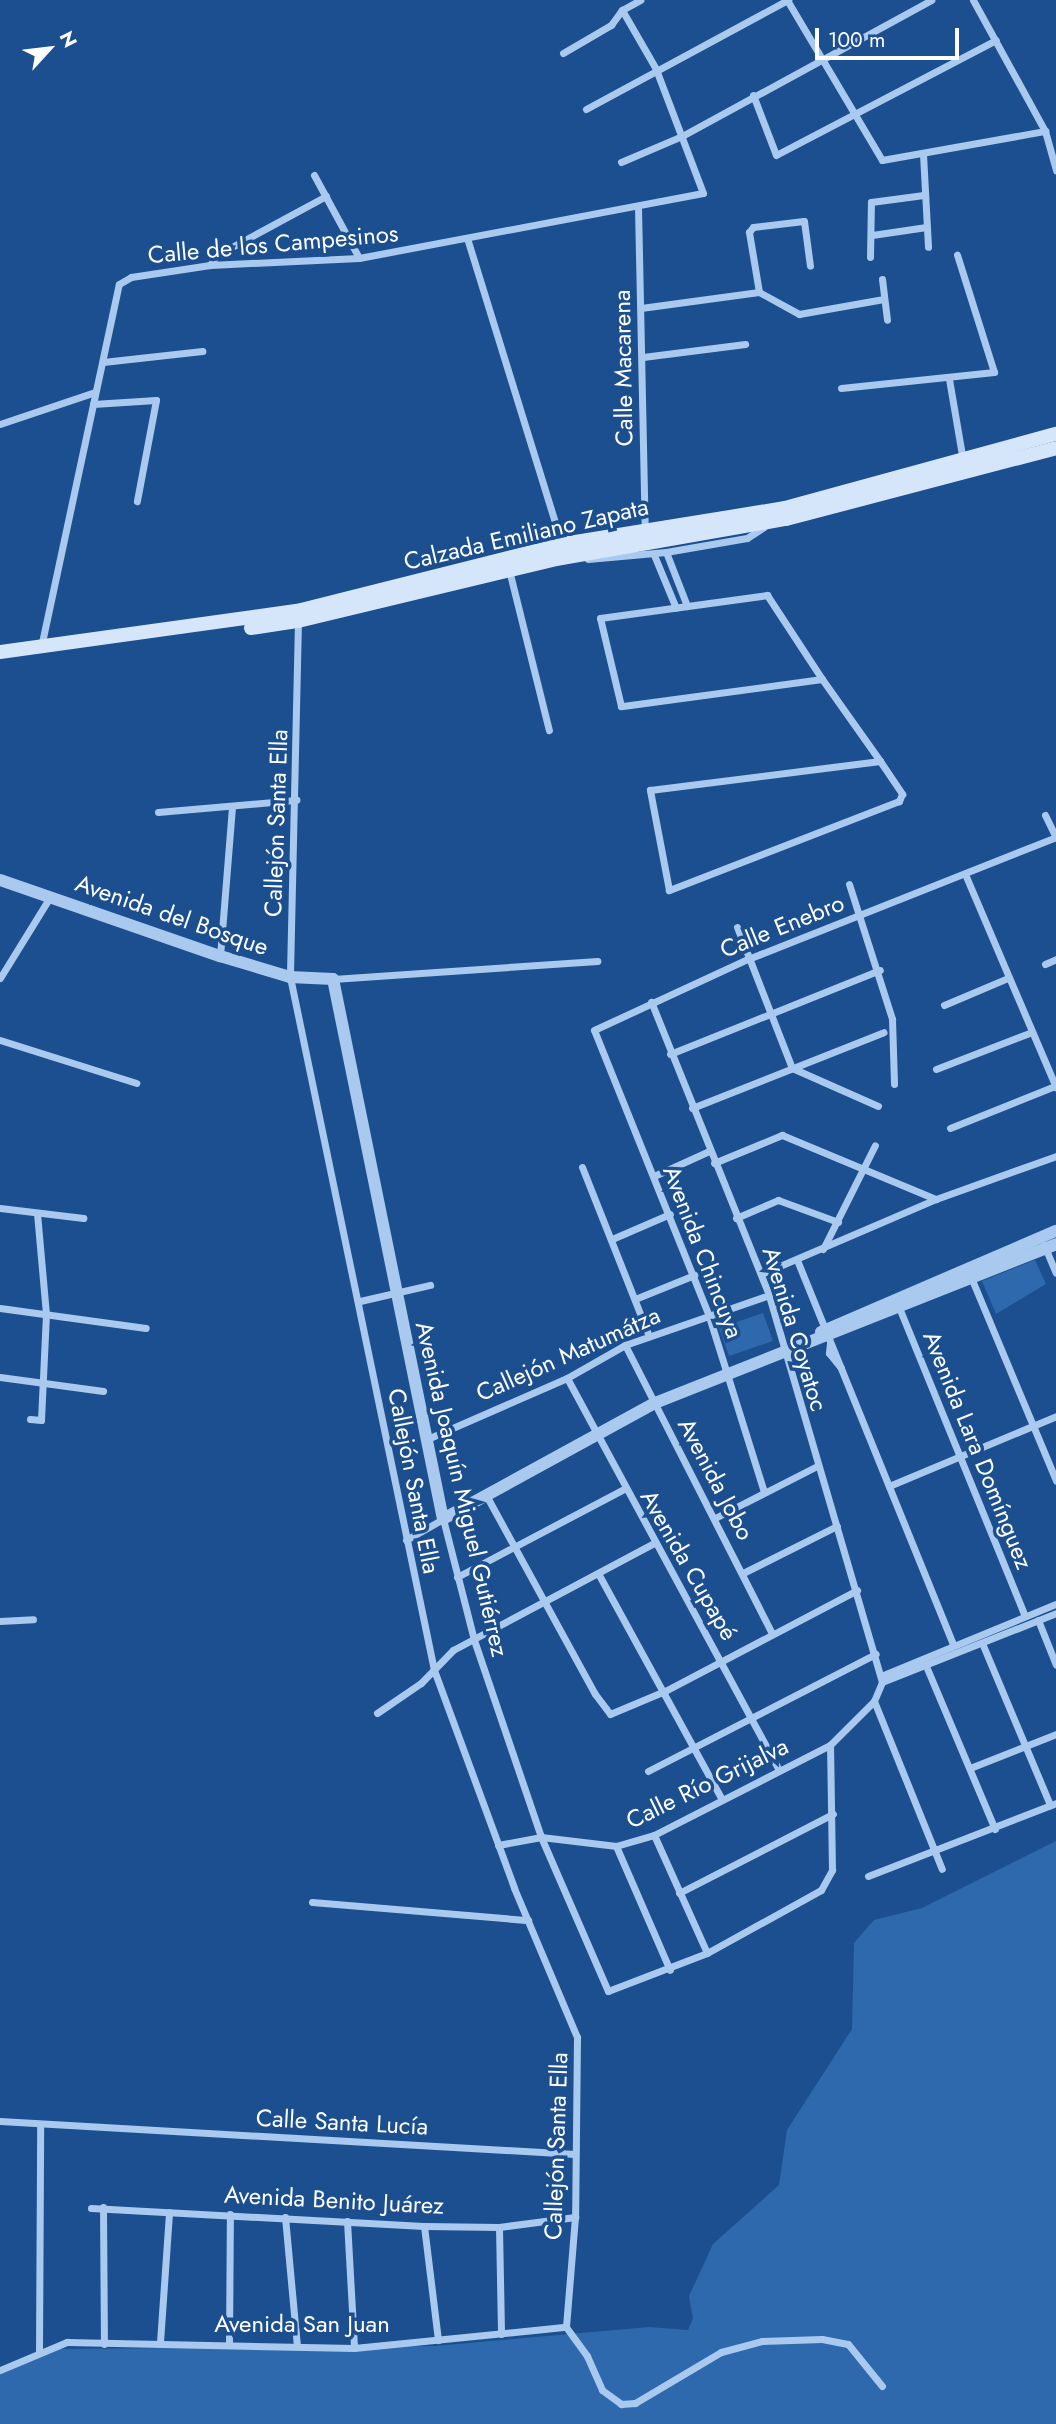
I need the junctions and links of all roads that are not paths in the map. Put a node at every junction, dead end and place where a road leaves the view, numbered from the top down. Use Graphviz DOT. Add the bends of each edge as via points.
graph roads {
  1 [pos="640,0"];
  2 [pos="788,0"];
  3 [pos="931,0"];
  4 [pos="973,0"];
  5 [pos="622,10"];
  6 [pos="996,40"];
  7 [pos="563,53"];
  8 [pos="824,55"];
  9 [pos="656,69"];
  10 [pos="753,95"];
  11 [pos="586,109"];
  12 [pos="857,115"];
  13 [pos="1045,131"];
  14 [pos="682,136"];
  15 [pos="923,153"];
  16 [pos="621,162"];
  17 [pos="1056,170"];
  18 [pos="314,175"];
  19 [pos="924,195"];
  20 [pos="326,196"];
  21 [pos="638,207"];
  22 [pos="926,227"];
  23 [pos="872,235"];
  24 [pos="467,238"];
  25 [pos="928,247"];
  26 [pos="957,254"];
  27 [pos="870,257"];
  28 [pos="359,258"];
  29 [pos="209,265"];
  30 [pos="810,266"];
  31 [pos="882,279"];
  32 [pos="759,292"];
  33 [pos="884,299"];
  34 [pos="641,309"];
  35 [pos="887,320"];
  36 [pos="745,344"];
  37 [pos="202,351"];
  38 [pos="643,357"];
  39 [pos="103,362"];
  40 [pos="949,379"];
  41 [pos="841,388"];
  42 [pos="96,392"];
  43 [pos="93,404"];
  44 [pos="0,424"];
  45 [pos="1056,434"];
  46 [pos="1056,447"];
  47 [pos="964,465"];
  48 [pos="137,501"];
  49 [pos="773,522"];
  50 [pos="645,529"];
  51 [pos="562,544"];
  52 [pos="666,552"];
  53 [pos="654,555"];
  54 [pos="556,559"];
  55 [pos="509,570"];
  56 [pos="687,606"];
  57 [pos="676,608"];
  58 [pos="298,621"];
  59 [pos="257,623"];
  60 [pos="41,647"];
  61 [pos="0,652"];
  62 [pos="18,654"];
  63 [pos="0,661"];
  64 [pos="822,679"];
  65 [pos="550,730"];
  66 [pos="880,761"];
  67 [pos="296,800"];
  68 [pos="232,806"];
  69 [pos="158,811"];
  70 [pos="1045,815"];
  71 [pos="1056,838"];
  72 [pos="964,874"];
  73 [pos="0,880"];
  74 [pos="849,884"];
  75 [pos="50,896"];
  76 [pos="862,915"];
  77 [pos="737,927"];
  78 [pos="220,956"];
  79 [pos="748,959"];
  80 [pos="1056,959"];
  81 [pos="597,961"];
  82 [pos="1045,964"];
  83 [pos="880,970"];
  84 [pos="290,977"];
  85 [pos="0,978"];
  86 [pos="1008,978"];
  87 [pos="333,979"];
  88 [pos="651,1002"];
  89 [pos="944,1005"];
  90 [pos="770,1014"];
  91 [pos="594,1030"];
  92 [pos="884,1032"];
  93 [pos="1032,1032"];
  94 [pos="0,1040"];
  95 [pos="670,1054"];
  96 [pos="792,1068"];
  97 [pos="936,1069"];
  98 [pos="136,1083"];
  99 [pos="894,1084"];
  100 [pos="1056,1086"];
  101 [pos="878,1106"];
  102 [pos="692,1108"];
  103 [pos="950,1128"];
  104 [pos="875,1145"];
  105 [pos="709,1151"];
  106 [pos="1056,1156"];
  107 [pos="714,1163"];
  108 [pos="582,1167"];
  109 [pos="864,1168"];
  110 [pos="654,1175"];
  111 [pos="936,1199"];
  112 [pos="0,1208"];
  113 [pos="37,1214"];
  114 [pos="670,1214"];
  115 [pos="83,1218"];
  116 [pos="737,1218"];
  117 [pos="838,1222"];
  118 [pos="1056,1231"];
  119 [pos="612,1240"];
  120 [pos="1047,1243"];
  121 [pos="822,1250"];
  122 [pos="797,1260"];
  123 [pos="970,1273"];
  124 [pos="1056,1273"];
  125 [pos="694,1275"];
  126 [pos="761,1275"];
  127 [pos="430,1285"];
  128 [pos="769,1295"];
  129 [pos="395,1296"];
  130 [pos="635,1299"];
  131 [pos="360,1301"];
  132 [pos="897,1302"];
  133 [pos="0,1308"];
  134 [pos="46,1314"];
  135 [pos="709,1316"];
  136 [pos="146,1328"];
  137 [pos="649,1336"];
  138 [pos="824,1337"];
  139 [pos="625,1345"];
  140 [pos="783,1351"];
  141 [pos="728,1374"];
  142 [pos="0,1377"];
  143 [pos="567,1378"];
  144 [pos="44,1384"];
  145 [pos="103,1391"];
  146 [pos="654,1403"];
  147 [pos="1056,1416"];
  148 [pos="30,1419"];
  149 [pos="1035,1425"];
  150 [pos="594,1434"];
  151 [pos="425,1441"];
  152 [pos="960,1456"];
  153 [pos="817,1466"];
  154 [pos="1056,1481"];
  155 [pos="889,1486"];
  156 [pos="624,1489"];
  157 [pos="764,1492"];
  158 [pos="486,1495"];
  159 [pos="715,1518"];
  160 [pos="443,1519"];
  161 [pos="837,1526"];
  162 [pos="405,1539"];
  163 [pos="654,1543"];
  164 [pos="513,1548"];
  165 [pos="743,1573"];
  166 [pos="599,1575"];
  167 [pos="457,1577"];
  168 [pos="857,1590"];
  169 [pos="544,1603"];
  170 [pos="1056,1604"];
  171 [pos="1056,1613"];
  172 [pos="1025,1616"];
  173 [pos="33,1619"];
  174 [pos="1038,1620"];
  175 [pos="0,1621"];
  176 [pos="772,1633"];
  177 [pos="474,1640"];
  178 [pos="982,1643"];
  179 [pos="953,1644"];
  180 [pos="876,1654"];
  181 [pos="721,1659"];
  182 [pos="1056,1665"];
  183 [pos="926,1666"];
  184 [pos="434,1670"];
  185 [pos="881,1679"];
  186 [pos="665,1691"];
  187 [pos="874,1701"];
  188 [pos="377,1713"];
  189 [pos="751,1716"];
  190 [pos="1056,1734"];
  191 [pos="695,1745"];
  192 [pos="830,1745"];
  193 [pos="1026,1746"];
  194 [pos="970,1768"];
  195 [pos="779,1770"];
  196 [pos="648,1771"];
  197 [pos="722,1800"];
  198 [pos="1053,1804"];
  199 [pos="833,1814"];
  200 [pos="995,1829"];
  201 [pos="654,1835"];
  202 [pos="541,1837"];
  203 [pos="498,1845"];
  204 [pos="616,1846"];
  205 [pos="935,1852"];
  206 [pos="942,1870"];
  207 [pos="868,1875"];
  208 [pos="678,1893"];
  209 [pos="312,1902"];
  210 [pos="528,1920"];
  211 [pos="707,1953"];
  212 [pos="670,1970"];
  213 [pos="0,2121"];
  214 [pos="40,2125"];
  215 [pos="575,2154"];
  216 [pos="103,2207"];
  217 [pos="91,2208"];
  218 [pos="169,2212"];
  219 [pos="230,2214"];
  220 [pos="285,2217"];
  221 [pos="575,2217"];
  222 [pos="347,2221"];
  223 [pos="424,2226"];
  224 [pos="499,2227"];
  225 [pos="566,2328"];
  226 [pos="501,2334"];
  227 [pos="438,2340"];
  228 [pos="160,2342"];
  229 [pos="103,2344"];
  230 [pos="229,2344"];
  231 [pos="297,2346"];
  232 [pos="354,2348"];
  233 [pos="39,2352"];
  234 [pos="0,2370"];
  235 [pos="882,2386"];
  1 -- 5 [label="street"];
  2 -- 8 [label="street"];
  2 -- 9 [label="street"];
  3 -- 8 [label="street"];
  4 -- 6 [label="street"];
  5 -- 7 [label="street" via="611,25"];
  5 -- 9 [label="street"];
  6 -- 12 [label="street"];
  6 -- 13 [label="street"];
  8 -- 10 [label="street"];
  8 -- 12 [label="street"];
  9 -- 11 [label="street"];
  9 -- 14 [label="street"];
  10 -- 12 [label="street" via="774,155"];
  10 -- 14 [label="street"];
  12 -- 15 [label="street" via="882,160"];
  13 -- 15 [label="street"];
  13 -- 17 [label="street"];
  14 -- 16 [label="street"];
  14 -- 21 [label="street, Calle de los Campesinos" via="704,192"];
  15 -- 19 [label="street"];
  18 -- 20 [label="street"];
  19 -- 22 [label="street"];
  19 -- 23 [label="street" via="871,202"];
  20 -- 28 [label="street"];
  20 -- 29 [label="street" via="217,255"];
  21 -- 24 [label="street, Calle de los Campesinos"];
  21 -- 34 [label="street, Calle Macarena"];
  22 -- 23 [label="street"];
  22 -- 25 [label="street"];
  23 -- 27 [label="street"];
  24 -- 28 [label="street, Calle de los Campesinos"];
  24 -- 51 [label="street"];
  26 -- 40 [label="street" via="993,372"];
  28 -- 29 [label="street, Calle de los Campesinos"];
  29 -- 39 [label="street, Calle de los Campesinos" via="131,277 119,285"];
  30 -- 32 [label="street" via="804,222 753,227 749,232"];
  31 -- 33 [label="street"];
  32 -- 33 [label="street" via="799,314"];
  32 -- 34 [label="street"];
  33 -- 35 [label="street"];
  34 -- 38 [label="street, Calle Macarena"];
  36 -- 38 [label="street"];
  37 -- 39 [label="street"];
  38 -- 50 [label="street, Calle Macarena"];
  39 -- 42 [label="street, Calle de los Campesinos"];
  40 -- 41 [label="street" via="912,377"];
  40 -- 47 [label="street"];
  42 -- 43 [label="street, Calle de los Campesinos"];
  42 -- 44 [label="street"];
  43 -- 48 [label="street" via="156,400"];
  43 -- 60 [label="street, Calle de los Campesinos"];
  45 -- 47 [label="main road, Calzada Emiliano Zapata"];
  46 -- 47 [label="main road, Calzada Emiliano Zapata"];
  47 -- 49 [label="main road, Calzada Emiliano Zapata"];
  47 -- 50 [label="main road, Calzada Emiliano Zapata" via="785,508"];
  49 -- 52 [label="street" via="747,538"];
  49 -- 54 [label="main road, Calzada Emiliano Zapata"];
  50 -- 51 [label="main road, Calzada Emiliano Zapata"];
  51 -- 59 [label="main road, Calzada Emiliano Zapata"];
  52 -- 53 [label="street"];
  52 -- 56 [label="street"];
  53 -- 54 [label="street"];
  53 -- 57 [label="street"];
  54 -- 55 [label="main road, Calzada Emiliano Zapata"];
  55 -- 58 [label="main road, Calzada Emiliano Zapata"];
  55 -- 65 [label="street"];
  56 -- 57 [label="street"];
  56 -- 64 [label="street" via="767,595"];
  57 -- 64 [label="street" via="600,618 621,706"];
  58 -- 59 [label="main road, Calzada Emiliano Zapata"];
  58 -- 67 [label="street, Callejón Santa Ella"];
  59 -- 60 [label="main road, Calzada Emiliano Zapata"];
  59 -- 62 [label="main road, Calzada Emiliano Zapata"];
  60 -- 62 [label="main road, Calzada Emiliano Zapata"];
  61 -- 62 [label="main road, Calzada Emiliano Zapata"];
  62 -- 63 [label="main road, Calzada Emiliano Zapata"];
  64 -- 66 [label="street"];
  66 -- 66 [label="street" via="902,794 899,802 669,890 650,790"];
  67 -- 68 [label="street"];
  67 -- 84 [label="street, Callejón Santa Ella"];
  68 -- 69 [label="street"];
  68 -- 78 [label="street"];
  70 -- 71 [label="street"];
  71 -- 72 [label="street, Calle Enebro"];
  72 -- 76 [label="street, Calle Enebro"];
  72 -- 86 [label="street"];
  73 -- 75 [label="street, Avenida del Bosque"];
  74 -- 76 [label="street"];
  75 -- 78 [label="street, Avenida del Bosque"];
  75 -- 85 [label="street"];
  76 -- 79 [label="street, Calle Enebro"];
  76 -- 83 [label="street"];
  77 -- 79 [label="street"];
  78 -- 84 [label="street, Avenida del Bosque"];
  79 -- 88 [label="street, Calle Enebro"];
  79 -- 90 [label="street"];
  80 -- 82 [label="street"];
  81 -- 87 [label="street"];
  83 -- 90 [label="street"];
  83 -- 99 [label="street" via="892,1019"];
  84 -- 87 [label="street, Avenida del Bosque"];
  84 -- 131 [label="street, Callejón Santa Ella"];
  86 -- 89 [label="street"];
  86 -- 93 [label="street"];
  87 -- 129 [label="street, Avenida Joaquín Miguel Gutiérrez"];
  88 -- 91 [label="street, Calle Enebro"];
  88 -- 95 [label="street, Avenida Coyatoc"];
  90 -- 95 [label="street"];
  90 -- 96 [label="street"];
  91 -- 110 [label="street, Avenida Chincuya"];
  92 -- 96 [label="street"];
  93 -- 97 [label="street"];
  93 -- 100 [label="street"];
  94 -- 98 [label="street"];
  95 -- 102 [label="street, Avenida Coyatoc"];
  96 -- 101 [label="street"];
  96 -- 102 [label="street"];
  100 -- 103 [label="street"];
  102 -- 105 [label="street, Avenida Coyatoc"];
  104 -- 109 [label="street"];
  105 -- 107 [label="street, Avenida Coyatoc"];
  105 -- 110 [label="street"];
  106 -- 111 [label="street"];
  107 -- 109 [label="street" via="782,1135"];
  107 -- 116 [label="street, Avenida Coyatoc"];
  108 -- 119 [label="street"];
  109 -- 111 [label="street"];
  109 -- 117 [label="street"];
  110 -- 114 [label="street, Avenida Chincuya"];
  111 -- 121 [label="street"];
  112 -- 113 [label="street"];
  113 -- 115 [label="street"];
  113 -- 134 [label="street"];
  114 -- 119 [label="street"];
  114 -- 125 [label="street, Avenida Chincuya"];
  116 -- 117 [label="street" via="778,1200"];
  116 -- 126 [label="street, Avenida Coyatoc"];
  117 -- 121 [label="street"];
  118 -- 120 [label="street"];
  119 -- 130 [label="street"];
  120 -- 123 [label="street"];
  120 -- 124 [label="street"];
  121 -- 122 [label="street"];
  122 -- 126 [label="street"];
  122 -- 138 [label="street"];
  123 -- 132 [label="street"];
  123 -- 149 [label="street"];
  125 -- 130 [label="street"];
  125 -- 135 [label="street, Avenida Chincuya"];
  126 -- 128 [label="street, Avenida Coyatoc"];
  127 -- 129 [label="street"];
  128 -- 135 [label="street, Callejón Matumátza"];
  128 -- 140 [label="street, Avenida Coyatoc"];
  129 -- 131 [label="street"];
  129 -- 151 [label="street, Avenida Joaquín Miguel Gutiérrez"];
  130 -- 137 [label="street"];
  131 -- 162 [label="street, Callejón Santa Ella"];
  132 -- 138 [label="street"];
  132 -- 152 [label="street, Avenida Lara Domínguez"];
  133 -- 134 [label="street"];
  134 -- 136 [label="street"];
  134 -- 144 [label="street"];
  135 -- 137 [label="street, Callejón Matumátza"];
  135 -- 141 [label="street, Avenida Chincuya"];
  137 -- 139 [label="street, Callejón Matumátza"];
  138 -- 140 [label="street"];
  138 -- 155 [label="street"];
  139 -- 143 [label="street, Callejón Matumátza"];
  139 -- 146 [label="street, Avenida Jobo"];
  140 -- 141 [label="street"];
  140 -- 153 [label="street, Avenida Coyatoc"];
  141 -- 146 [label="street"];
  141 -- 157 [label="street, Avenida Chincuya"];
  142 -- 144 [label="street"];
  143 -- 150 [label="street, Avenida Cupapé"];
  143 -- 151 [label="street, Callejón Matumátza"];
  144 -- 145 [label="street"];
  144 -- 148 [label="street" via="41,1420"];
  146 -- 150 [label="street"];
  146 -- 159 [label="street, Avenida Jobo"];
  147 -- 149 [label="street"];
  149 -- 152 [label="street"];
  149 -- 154 [label="street"];
  150 -- 156 [label="street, Avenida Cupapé"];
  150 -- 158 [label="street"];
  151 -- 160 [label="street, Avenida Joaquín Miguel Gutiérrez"];
  152 -- 155 [label="street"];
  152 -- 172 [label="street, Avenida Lara Domínguez"];
  153 -- 157 [label="street"];
  153 -- 161 [label="street, Avenida Coyatoc"];
  155 -- 179 [label="street"];
  156 -- 163 [label="street, Avenida Cupapé"];
  156 -- 164 [label="street"];
  157 -- 159 [label="street"];
  158 -- 160 [label="street"];
  158 -- 164 [label="street"];
  159 -- 165 [label="street, Avenida Jobo"];
  160 -- 162 [label="street"];
  160 -- 167 [label="street, Avenida Joaquín Miguel Gutiérrez"];
  161 -- 165 [label="street"];
  161 -- 168 [label="street, Avenida Coyatoc"];
  162 -- 184 [label="street, Callejón Santa Ella"];
  163 -- 166 [label="street"];
  163 -- 181 [label="street, Avenida Cupapé"];
  164 -- 167 [label="street"];
  164 -- 169 [label="street"];
  165 -- 176 [label="street, Avenida Jobo"];
  166 -- 169 [label="street"];
  166 -- 186 [label="street"];
  167 -- 177 [label="street, Avenida Joaquín Miguel Gutiérrez"];
  168 -- 176 [label="street"];
  168 -- 180 [label="street, Avenida Coyatoc"];
  169 -- 177 [label="street"];
  169 -- 186 [label="street" via="610,1714"];
  170 -- 172 [label="street"];
  171 -- 174 [label="street"];
  172 -- 179 [label="street"];
  173 -- 175 [label="street"];
  174 -- 178 [label="street"];
  174 -- 182 [label="street"];
  176 -- 181 [label="street"];
  177 -- 184 [label="street" via="453,1650"];
  177 -- 202 [label="street, Avenida Joaquín Miguel Gutiérrez"];
  178 -- 183 [label="street"];
  178 -- 193 [label="street"];
  179 -- 185 [label="street"];
  180 -- 185 [label="street, Avenida Coyatoc"];
  180 -- 189 [label="street"];
  181 -- 186 [label="street"];
  181 -- 189 [label="street, Avenida Cupapé"];
  183 -- 185 [label="street"];
  183 -- 194 [label="street"];
  184 -- 188 [label="street"];
  184 -- 203 [label="street, Callejón Santa Ella"];
  185 -- 187 [label="street, Calle Río Grijalva"];
  186 -- 191 [label="street"];
  187 -- 192 [label="street, Calle Río Grijalva"];
  187 -- 205 [label="street"];
  189 -- 191 [label="street"];
  189 -- 195 [label="street, Avenida Cupapé"];
  190 -- 193 [label="street"];
  191 -- 196 [label="street"];
  191 -- 197 [label="street"];
  192 -- 195 [label="street, Calle Río Grijalva"];
  192 -- 199 [label="street"];
  193 -- 194 [label="street"];
  193 -- 198 [label="street"];
  194 -- 200 [label="street"];
  195 -- 197 [label="street, Calle Río Grijalva"];
  197 -- 201 [label="street, Calle Río Grijalva"];
  198 -- 200 [label="street"];
  199 -- 208 [label="street"];
  199 -- 211 [label="street" via="832,1870 821,1891"];
  200 -- 205 [label="street"];
  201 -- 204 [label="street, Calle Río Grijalva"];
  201 -- 208 [label="street"];
  202 -- 203 [label="street, Calle Río Grijalva"];
  202 -- 204 [label="street, Calle Río Grijalva"];
  202 -- 212 [label="street, Avenida Joaquín Miguel Gutiérrez" via="608,1991"];
  203 -- 210 [label="street, Callejón Santa Ella"];
  204 -- 212 [label="street"];
  205 -- 206 [label="street"];
  205 -- 207 [label="street"];
  208 -- 211 [label="street"];
  209 -- 210 [label="street"];
  210 -- 215 [label="street, Callejón Santa Ella" via="577,2037"];
  211 -- 212 [label="street"];
  213 -- 214 [label="street, Calle Santa Lucía"];
  214 -- 215 [label="street, Calle Santa Lucía"];
  214 -- 233 [label="street"];
  215 -- 221 [label="street, Callejón Santa Ella"];
  216 -- 217 [label="street, Avenida Benito Juárez"];
  216 -- 218 [label="street, Avenida Benito Juárez"];
  216 -- 229 [label="street"];
  218 -- 219 [label="street, Avenida Benito Juárez"];
  218 -- 228 [label="street"];
  219 -- 220 [label="street, Avenida Benito Juárez"];
  219 -- 230 [label="street"];
  220 -- 222 [label="street, Avenida Benito Juárez"];
  220 -- 231 [label="street"];
  221 -- 224 [label="street, Avenida Benito Juárez"];
  221 -- 225 [label="street, Callejón Santa Ella"];
  222 -- 223 [label="street, Avenida Benito Juárez"];
  222 -- 232 [label="street"];
  223 -- 224 [label="street, Avenida Benito Juárez"];
  223 -- 227 [label="street"];
  224 -- 226 [label="street"];
  225 -- 226 [label="street, Avenida San Juan"];
  225 -- 235 [label="street" via="587,2356 602,2390 621,2404 635,2403 721,2351 762,2341 822,2339 848,2344"];
  226 -- 227 [label="street, Avenida San Juan"];
  227 -- 232 [label="street, Avenida San Juan"];
  228 -- 229 [label="street, Avenida San Juan"];
  228 -- 230 [label="street, Avenida San Juan"];
  229 -- 233 [label="street, Avenida San Juan" via="66,2342"];
  230 -- 231 [label="street, Avenida San Juan"];
  231 -- 232 [label="street, Avenida San Juan"];
  233 -- 234 [label="street, Avenida San Juan"];
}
